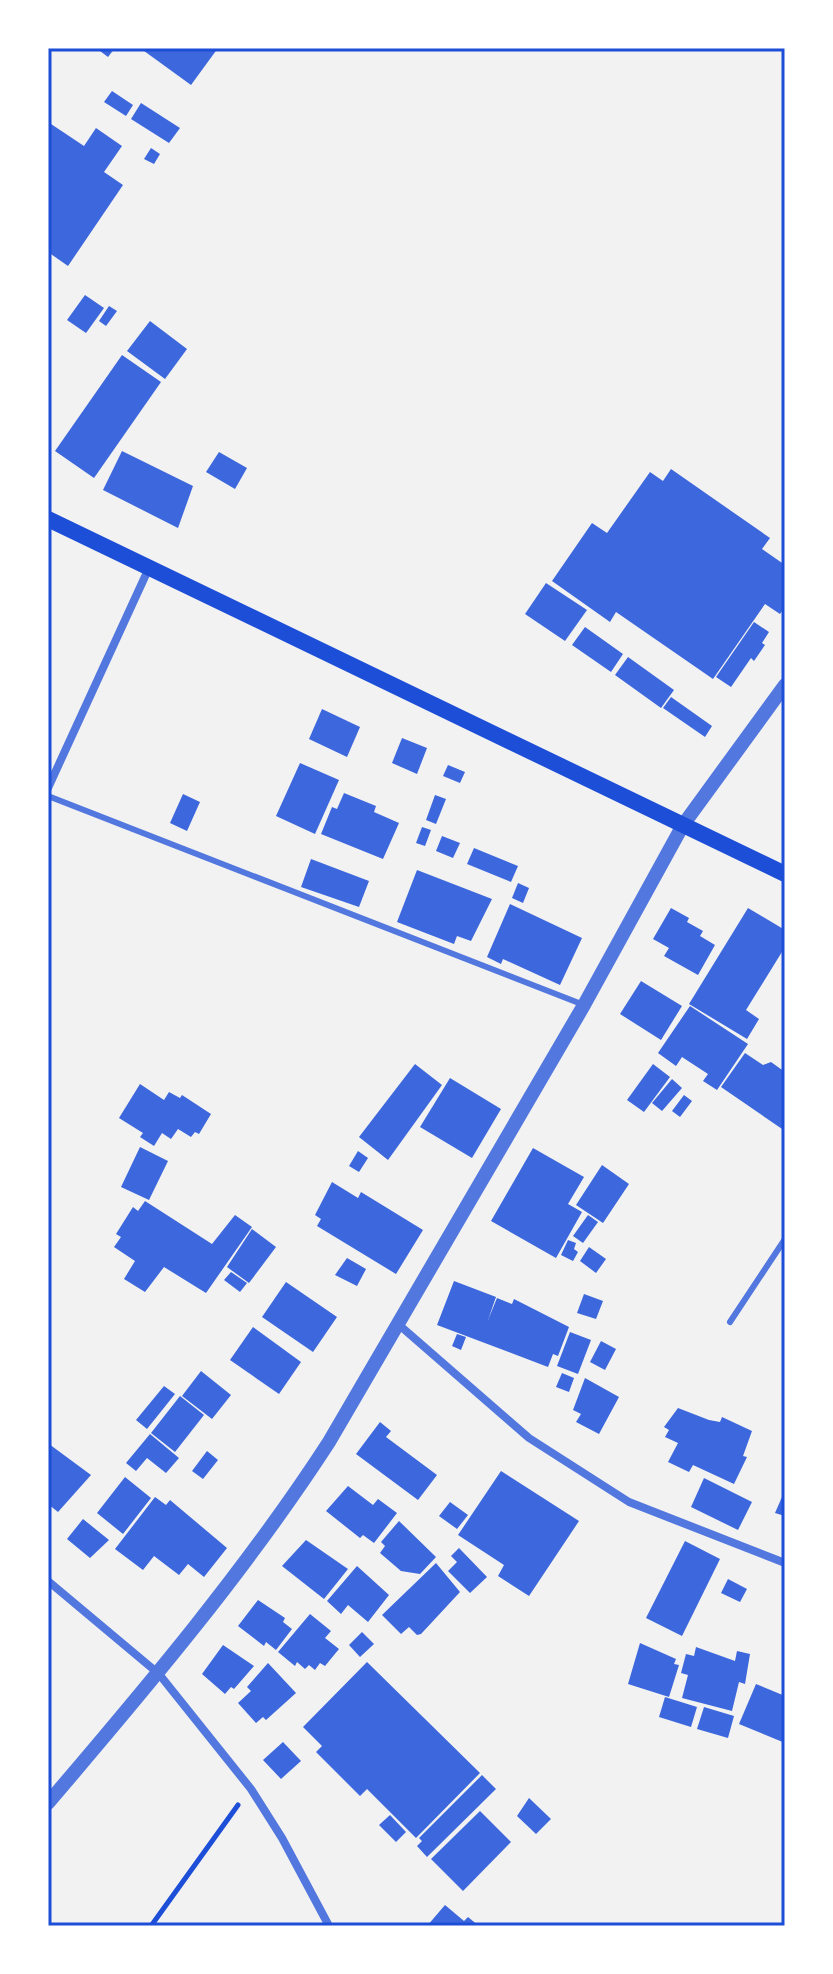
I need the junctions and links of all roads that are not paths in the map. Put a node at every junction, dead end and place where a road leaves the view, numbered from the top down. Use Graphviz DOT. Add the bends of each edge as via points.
graph roads {
  1 [pos="48,519"];
  2 [pos="148,570"];
  3 [pos="785,685"];
  4 [pos="48,788"];
  5 [pos="48,796"];
  6 [pos="683,825"];
  7 [pos="785,874"];
  8 [pos="584,1005"];
  9 [pos="785,1239"];
  10 [pos="730,1322"];
  11 [pos="398,1324"];
  12 [pos="785,1563"];
  13 [pos="48,1581"];
  14 [pos="159,1674"];
  15 [pos="48,1803"];
  16 [pos="329,1926"];
  1 -- 2 [label="main road"];
  2 -- 4 [label="street"];
  2 -- 6 [label="main road"];
  3 -- 6 [label="street"];
  5 -- 8 [label="lane"];
  6 -- 7 [label="main road"];
  6 -- 8 [label="street"];
  8 -- 11 [label="street"];
  9 -- 10 [label="lane"];
  11 -- 12 [label="street" via="529,1438 629,1502"];
  11 -- 14 [label="street" via="285,1511"];
  13 -- 14 [label="street"];
  14 -- 15 [label="street"];
  14 -- 16 [label="street" via="250,1788"];
}
